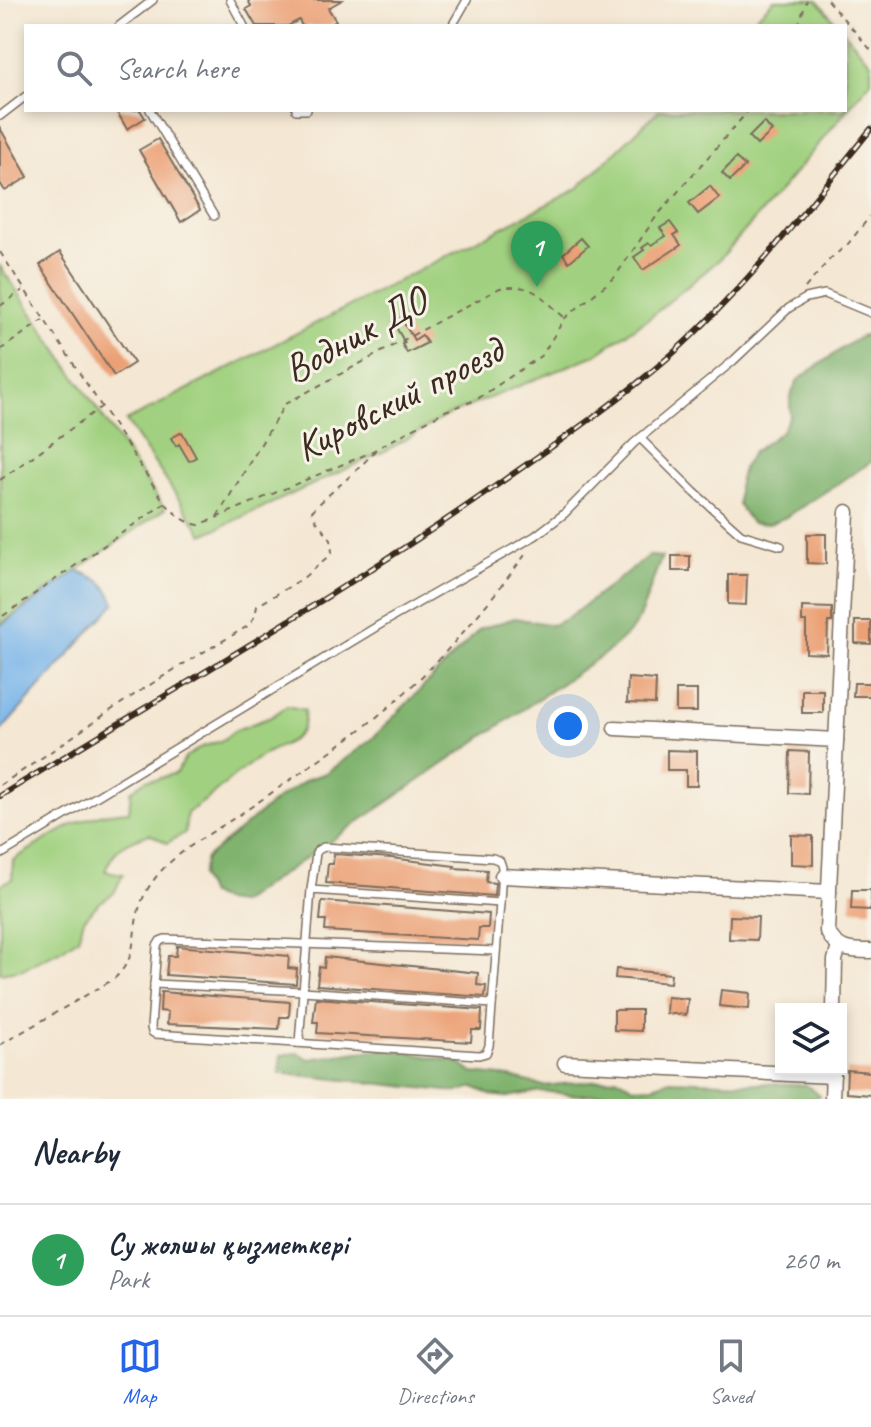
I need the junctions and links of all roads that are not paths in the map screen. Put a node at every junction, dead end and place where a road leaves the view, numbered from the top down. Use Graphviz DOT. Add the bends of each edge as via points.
graph roads {
  1 [pos="153,0"];
  2 [pos="230,0"];
  3 [pos="467,0"];
  4 [pos="122,24"];
  5 [pos="243,24"];
  6 [pos="453,24"];
  7 [pos="24,98"];
  8 [pos="151,112"];
  9 [pos="0,116"];
  10 [pos="214,216"];
  11 [pos="871,313"];
  12 [pos="640,438"];
  13 [pos="847,512"];
  14 [pos="781,546"];
  15 [pos="615,728"];
  16 [pos="836,740"];
  17 [pos="0,855"];
  18 [pos="502,876"];
  19 [pos="311,890"];
  20 [pos="829,892"];
  21 [pos="500,903"];
  22 [pos="307,944"];
  23 [pos="839,947"];
  24 [pos="496,951"];
  25 [pos="871,951"];
  26 [pos="154,984"];
  27 [pos="303,991"];
  28 [pos="834,1003"];
  29 [pos="492,1004"];
  30 [pos="299,1043"];
  31 [pos="565,1063"];
  32 [pos="775,1070"];
  33 [pos="833,1075"];
  34 [pos="832,1099"];
  1 -- 4 [label="lane"];
  2 -- 5 [label="lane"];
  3 -- 6 [label="lane"];
  7 -- 9 [label="lane"];
  8 -- 10 [label="lane"];
  11 -- 12 [label="lane" via="825,294 806,298"];
  12 -- 14 [label="lane" via="741,534"];
  12 -- 17 [label="lane" via="535,536"];
  13 -- 16 [label="street"];
  15 -- 16 [label="street"];
  16 -- 20 [label="street"];
  18 -- 19 [label="lane" via="497,859 324,847 316,853"];
  18 -- 20 [label="street"];
  18 -- 21 [label="lane"];
  19 -- 21 [label="lane"];
  19 -- 22 [label="lane"];
  20 -- 23 [label="street" via="827,931"];
  21 -- 24 [label="lane"];
  22 -- 24 [label="lane"];
  22 -- 26 [label="lane" via="162,939"];
  22 -- 27 [label="lane"];
  23 -- 25 [label="street"];
  23 -- 28 [label="street"];
  24 -- 29 [label="lane"];
  26 -- 27 [label="lane"];
  26 -- 30 [label="lane" via="155,1034"];
  27 -- 29 [label="lane"];
  27 -- 30 [label="lane"];
  29 -- 30 [label="lane" via="489,1046 482,1055"];
  31 -- 32 [label="street"];
  33 -- 34 [label="street"];
}
